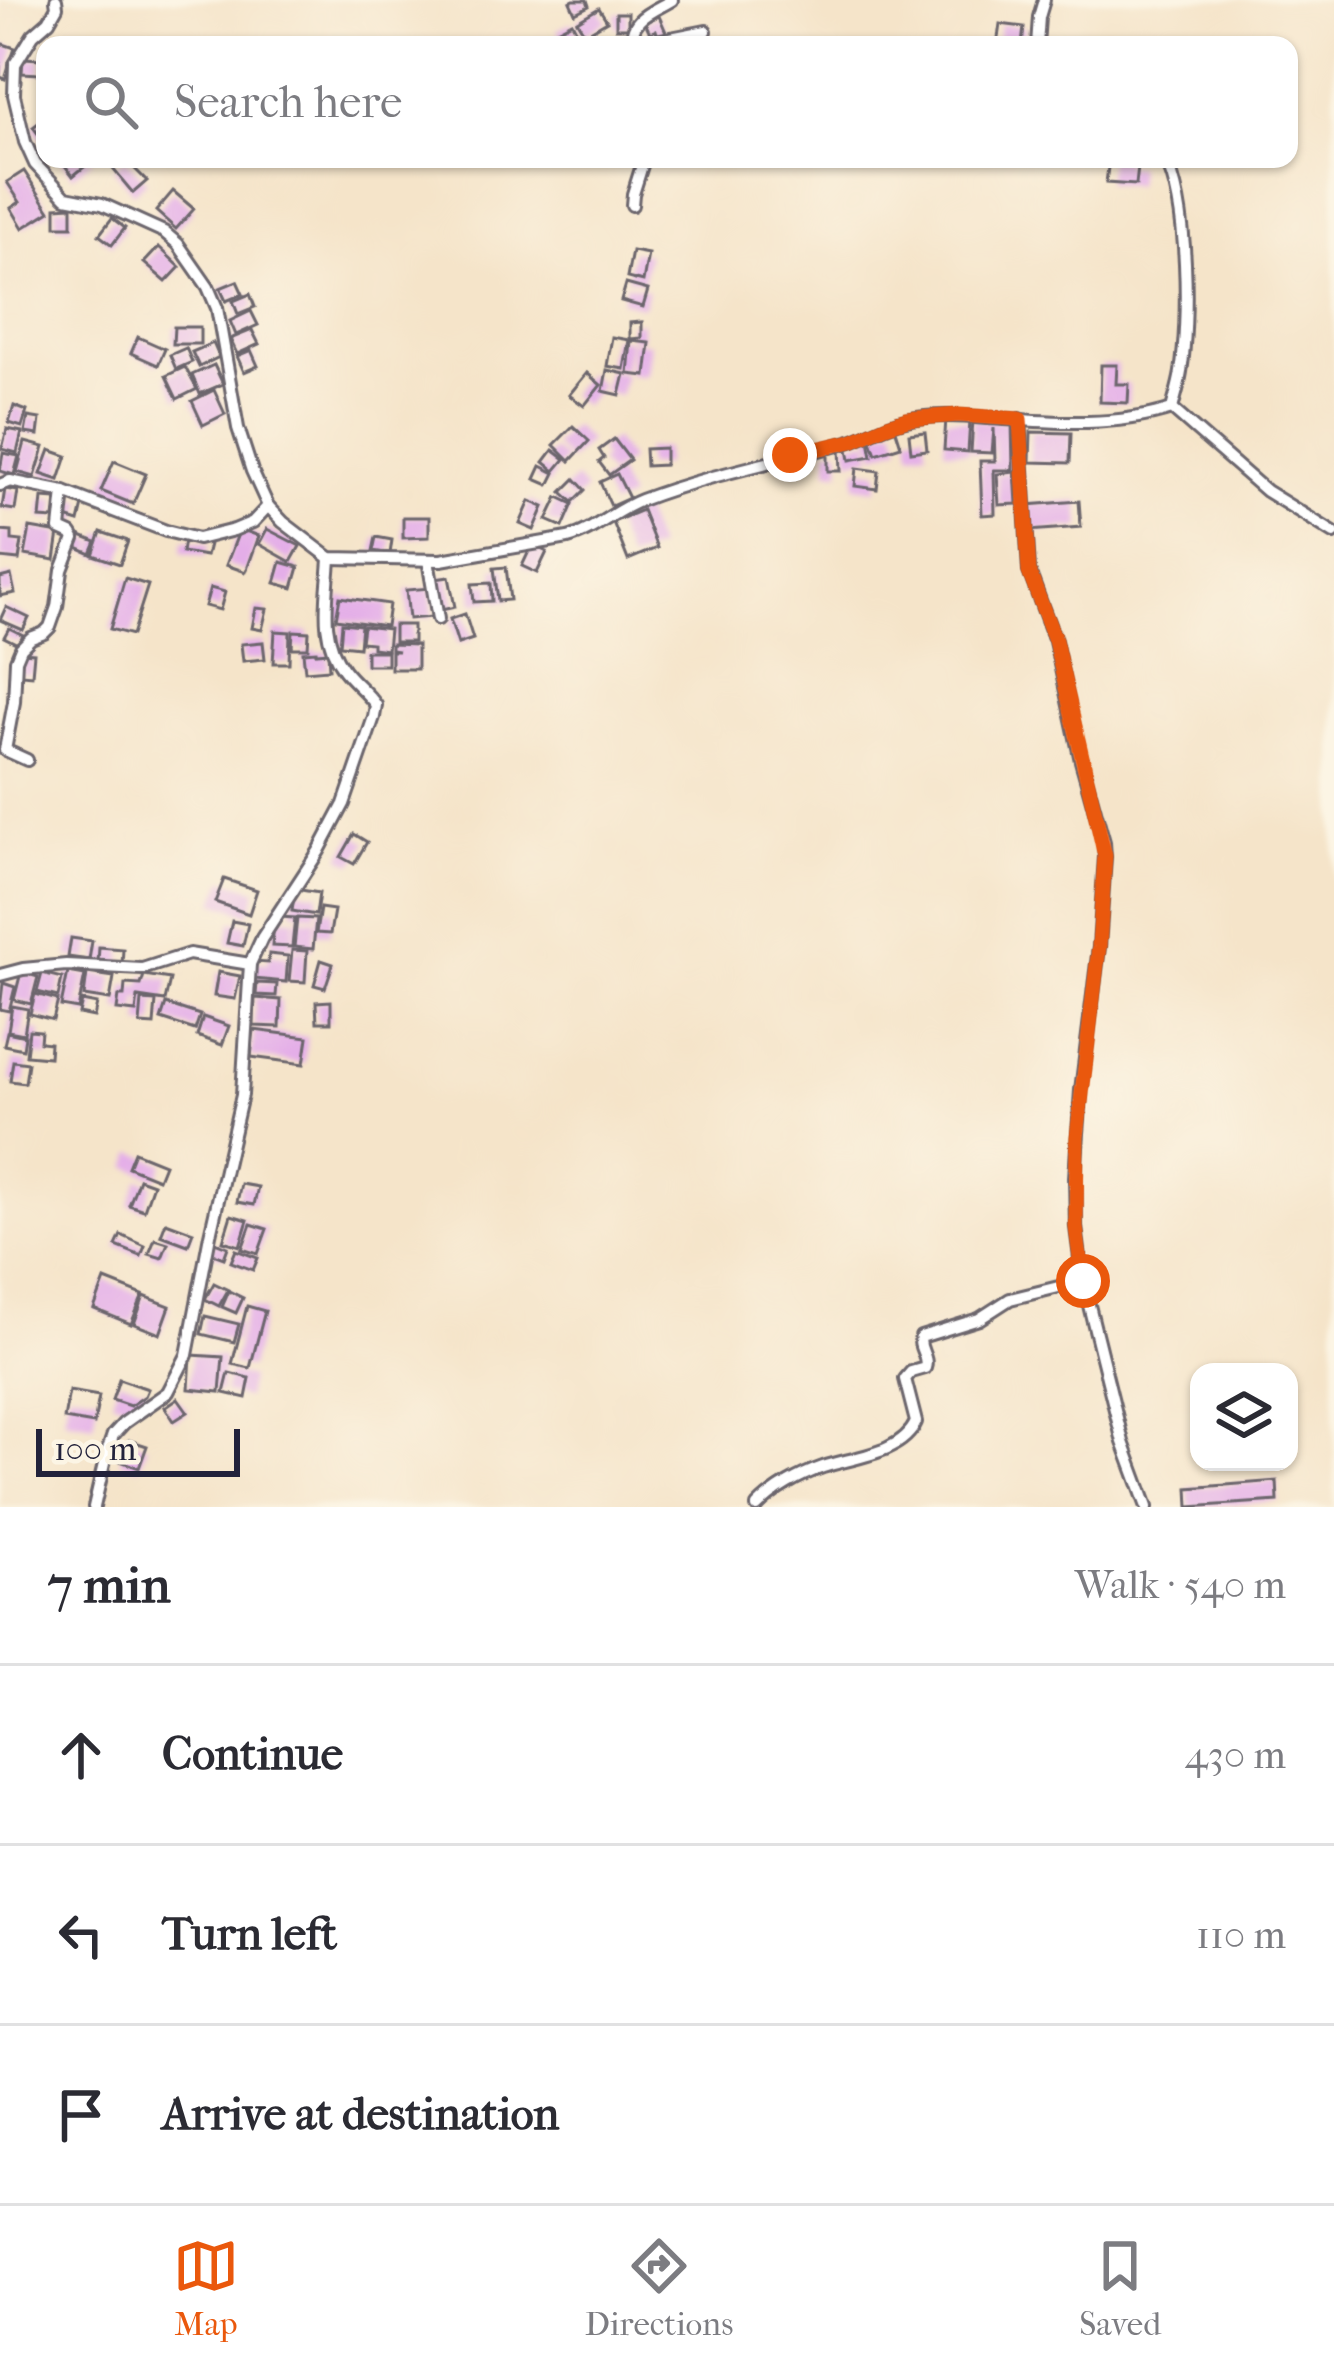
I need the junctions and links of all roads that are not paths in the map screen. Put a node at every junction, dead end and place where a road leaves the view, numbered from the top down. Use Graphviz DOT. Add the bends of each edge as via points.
graph roads {
  1 [pos="56,0"];
  2 [pos="672,0"];
  3 [pos="1044,0"];
  4 [pos="706,31"];
  5 [pos="632,36"];
  6 [pos="680,36"];
  7 [pos="1038,36"];
  8 [pos="36,165"];
  9 [pos="39,168"];
  10 [pos="641,168"];
  11 [pos="1170,168"];
  12 [pos="632,206"];
  13 [pos="1172,409"];
  14 [pos="1020,419"];
  15 [pos="0,485"];
  16 [pos="64,492"];
  17 [pos="268,506"];
  18 [pos="1334,533"];
  19 [pos="330,558"];
  20 [pos="428,560"];
  21 [pos="438,619"];
  22 [pos="27,760"];
  23 [pos="250,964"];
  24 [pos="0,975"];
  25 [pos="1083,1281"];
  26 [pos="94,1507"];
  27 [pos="757,1507"];
  28 [pos="1147,1507"];
  1 -- 8 [label="street" via="15,64 14,95"];
  2 -- 5 [label="street" via="634,24"];
  3 -- 7 [label="street"];
  4 -- 6 [label="street"];
  9 -- 17 [label="street" via="66,196 164,232 208,287 238,428"];
  10 -- 12 [label="street"];
  11 -- 13 [label="street" via="1184,290"];
  13 -- 14 [label="street" via="1109,421"];
  13 -- 18 [label="street" via="1266,491"];
  14 -- 20 [label="street" via="907,419 645,498 579,535"];
  14 -- 25 [label="street" via="1029,572 1055,640 1105,856 1077,1137"];
  15 -- 16 [label="street"];
  16 -- 17 [label="street" via="198,539 254,522"];
  16 -- 22 [label="street" via="58,524 74,539 57,607 50,627 16,660 4,750"];
  17 -- 19 [label="street"];
  19 -- 20 [label="street"];
  19 -- 23 [label="street" via="328,641 376,706 374,717 344,804"];
  20 -- 21 [label="street"];
  23 -- 24 [label="street" via="189,954 142,969 66,965"];
  23 -- 26 [label="street" via="242,1095 187,1355 168,1392 113,1435"];
  25 -- 27 [label="street" via="1010,1299 979,1319 920,1337 925,1368 905,1378 916,1422 908,1437 804,1474"];
  25 -- 28 [label="street"];
}
